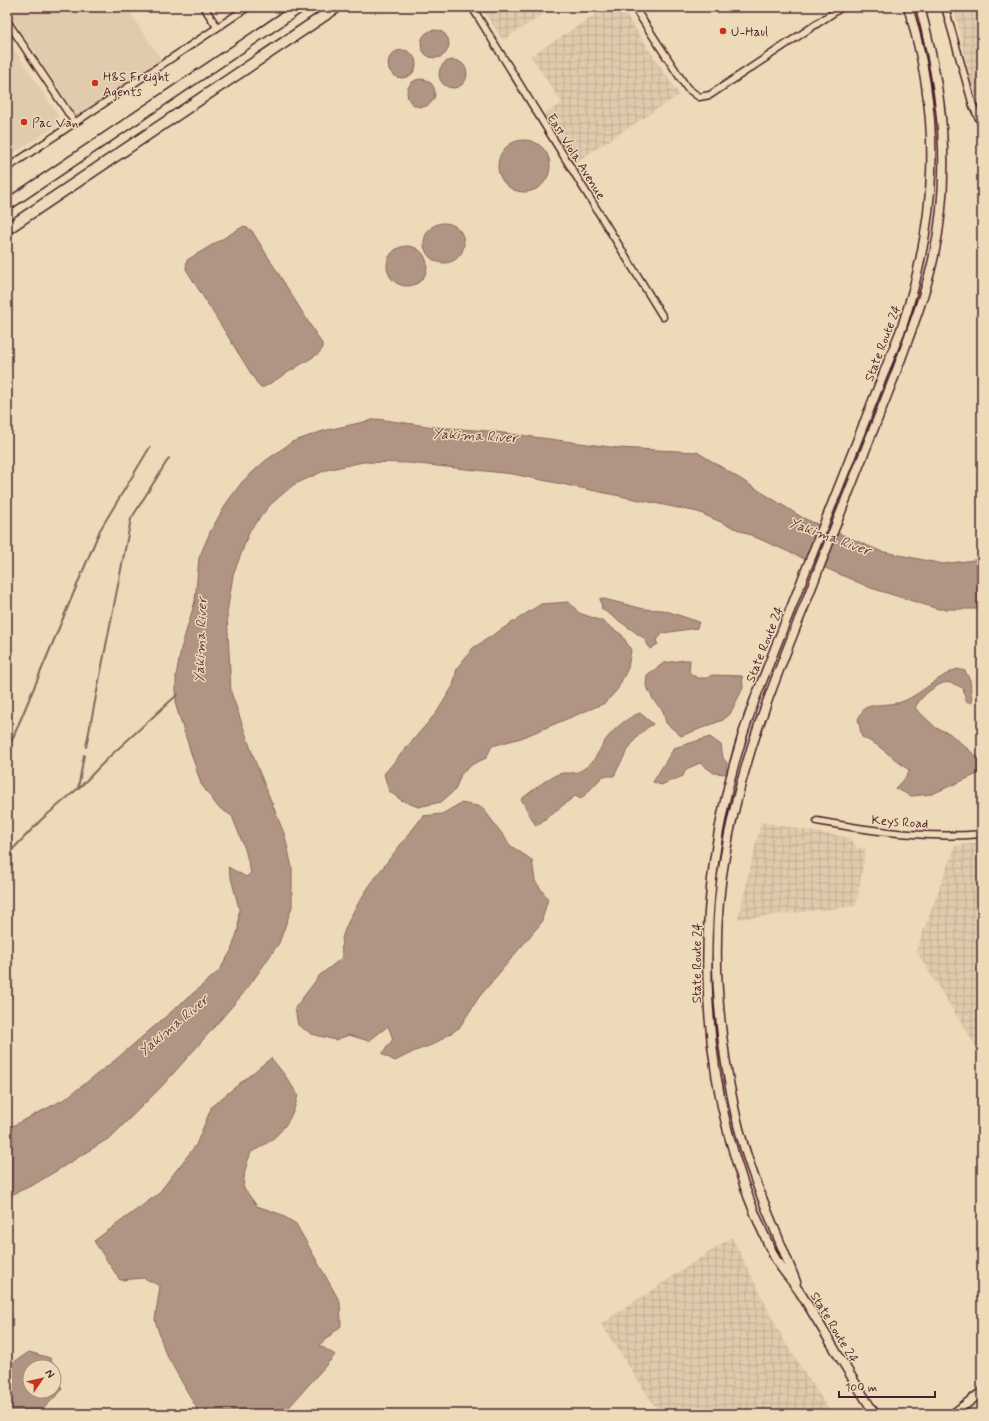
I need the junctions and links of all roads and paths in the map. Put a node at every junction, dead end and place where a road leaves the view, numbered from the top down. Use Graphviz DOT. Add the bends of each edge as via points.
graph roads {
  1 [pos="204,7"];
  2 [pos="248,7"];
  3 [pos="299,7"];
  4 [pos="337,7"];
  5 [pos="472,7"];
  6 [pos="634,7"];
  7 [pos="842,7"];
  8 [pos="908,7"];
  9 [pos="920,7"];
  10 [pos="945,7"];
  11 [pos="7,21"];
  12 [pos="217,27"];
  13 [pos="75,123"];
  14 [pos="982,125"];
  15 [pos="7,168"];
  16 [pos="7,205"];
  17 [pos="7,229"];
  18 [pos="663,317"];
  19 [pos="817,821"];
  20 [pos="982,834"];
  21 [pos="800,1292"];
  22 [pos="982,1392"];
  23 [pos="876,1413"];
  24 [pos="953,1414"];
  1 -- 12 [label="street"];
  2 -- 12 [label="street"];
  3 -- 16 [label="highway"];
  4 -- 17 [label="highway"];
  5 -- 18 [label="street, East Viola Avenue"];
  6 -- 7 [label="street" via="687,88 699,97 710,95"];
  8 -- 21 [label="main road, State Route 24" via="926,74 932,125 932,186 918,273 902,327 748,717 723,806 712,868 707,933 707,987 712,1046 730,1136 749,1198 775,1259"];
  9 -- 21 [label="main road, State Route 24" via="939,87 944,158 939,225 929,273 913,328 764,708 750,750 724,857 717,969 723,1043 735,1113 744,1149 764,1206"];
  10 -- 14 [label="street" via="972,106"];
  11 -- 13 [label="street"];
  12 -- 13 [label="street"];
  13 -- 15 [label="street"];
  19 -- 20 [label="street, Keys Road" via="893,833"];
  21 -- 23 [label="main road, State Route 24"];
  22 -- 24 [label="main road"];
}
